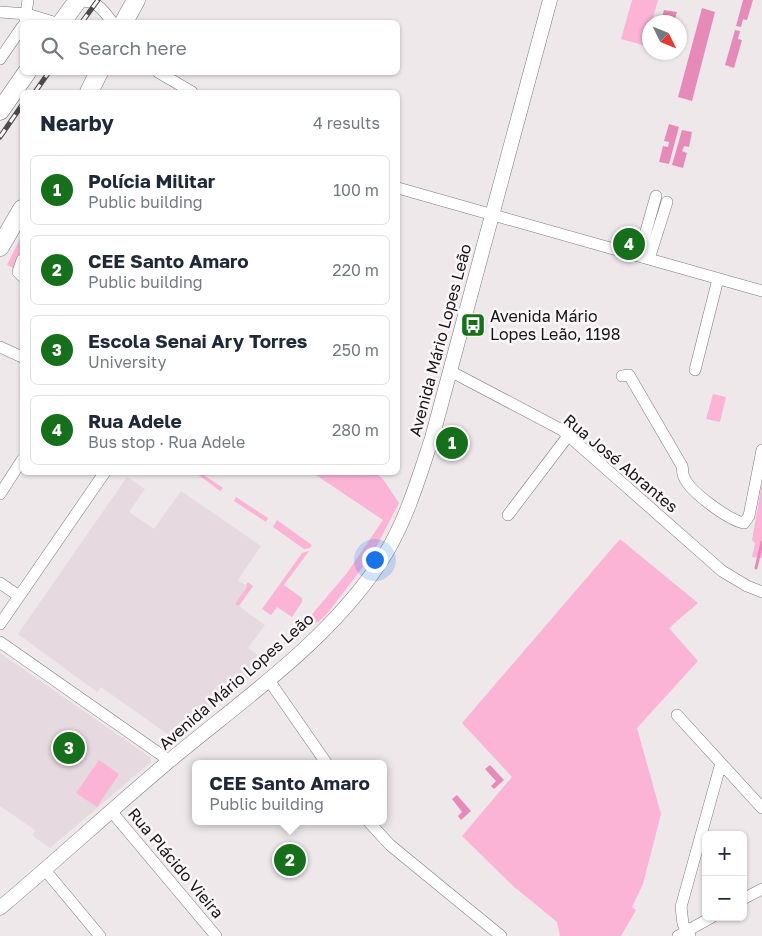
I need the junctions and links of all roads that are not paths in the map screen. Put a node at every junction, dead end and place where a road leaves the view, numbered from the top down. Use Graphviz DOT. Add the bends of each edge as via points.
graph roads {
  1 [pos="28,0"];
  2 [pos="136,0"];
  3 [pos="550,0"];
  4 [pos="78,1"];
  5 [pos="0,12"];
  6 [pos="25,18"];
  7 [pos="39,20"];
  8 [pos="64,20"];
  9 [pos="111,20"];
  10 [pos="125,20"];
  11 [pos="20,29"];
  12 [pos="0,60"];
  13 [pos="25,75"];
  14 [pos="98,75"];
  15 [pos="163,75"];
  16 [pos="90,90"];
  17 [pos="189,90"];
  18 [pos="0,111"];
  19 [pos="400,189"];
  20 [pos="656,196"];
  21 [pos="667,202"];
  22 [pos="20,212"];
  23 [pos="492,214"];
  24 [pos="0,247"];
  25 [pos="644,258"];
  26 [pos="718,279"];
  27 [pos="762,292"];
  28 [pos="0,347"];
  29 [pos="20,356"];
  30 [pos="695,370"];
  31 [pos="450,371"];
  32 [pos="622,376"];
  33 [pos="568,436"];
  34 [pos="762,450"];
  35 [pos="20,463"];
  36 [pos="103,475"];
  37 [pos="0,494"];
  38 [pos="508,515"];
  39 [pos="0,583"];
  40 [pos="762,592"];
  41 [pos="19,596"];
  42 [pos="0,624"];
  43 [pos="0,642"];
  44 [pos="268,679"];
  45 [pos="677,715"];
  46 [pos="170,760"];
  47 [pos="324,760"];
  48 [pos="721,763"];
  49 [pos="762,808"];
  50 [pos="111,811"];
  51 [pos="372,825"];
  52 [pos="45,870"];
  53 [pos="762,889"];
  54 [pos="747,897"];
  55 [pos="0,908"];
  56 [pos="706,921"];
  57 [pos="685,934"];
  58 [pos="100,936"];
  59 [pos="216,936"];
  60 [pos="501,936"];
  1 -- 6 [label="street"];
  2 -- 10 [label="main road"];
  3 -- 23 [label="street, Avenida Mário Lopes Leão"];
  4 -- 8 [label="main road"];
  4 -- 9 [label="street" via="89,0 96,4"];
  5 -- 6 [label="street"];
  6 -- 7 [label="street"];
  11 -- 12 [label="street"];
  13 -- 18 [label="main road"];
  14 -- 16 [label="main road"];
  15 -- 17 [label="street"];
  19 -- 23 [label="street"];
  20 -- 25 [label="street"];
  21 -- 25 [label="street"];
  22 -- 24 [label="main road"];
  23 -- 25 [label="street"];
  23 -- 31 [label="street, Avenida Mário Lopes Leão"];
  25 -- 26 [label="street"];
  26 -- 27 [label="street"];
  26 -- 30 [label="street"];
  28 -- 29 [label="street"];
  31 -- 33 [label="street, Rua José Abrantes"];
  31 -- 44 [label="street, Avenida Mário Lopes Leão" via="412,496 386,552 352,599"];
  32 -- 34 [label="street" via="628,375 682,466 683,475 700,496 736,521 744,523 749,516"];
  33 -- 38 [label="street"];
  33 -- 40 [label="street, Rua José Abrantes" via="722,572"];
  35 -- 37 [label="street"];
  36 -- 41 [label="street"];
  39 -- 41 [label="street"];
  41 -- 42 [label="street"];
  43 -- 46 [label="street"];
  44 -- 46 [label="street, Avenida Mário Lopes Leão"];
  44 -- 47 [label="street"];
  45 -- 48 [label="street"];
  46 -- 50 [label="street, Avenida Mário Lopes Leão"];
  48 -- 49 [label="street"];
  48 -- 57 [label="street" via="681,907"];
  50 -- 52 [label="street, Avenida Mário Lopes Leão"];
  50 -- 59 [label="street, Rua Plácido Vieira"];
  51 -- 60 [label="street" via="390,845"];
  52 -- 55 [label="street, Avenida Mário Lopes Leão"];
  52 -- 58 [label="street"];
  53 -- 54 [label="street"];
  56 -- 57 [label="street"];
}
